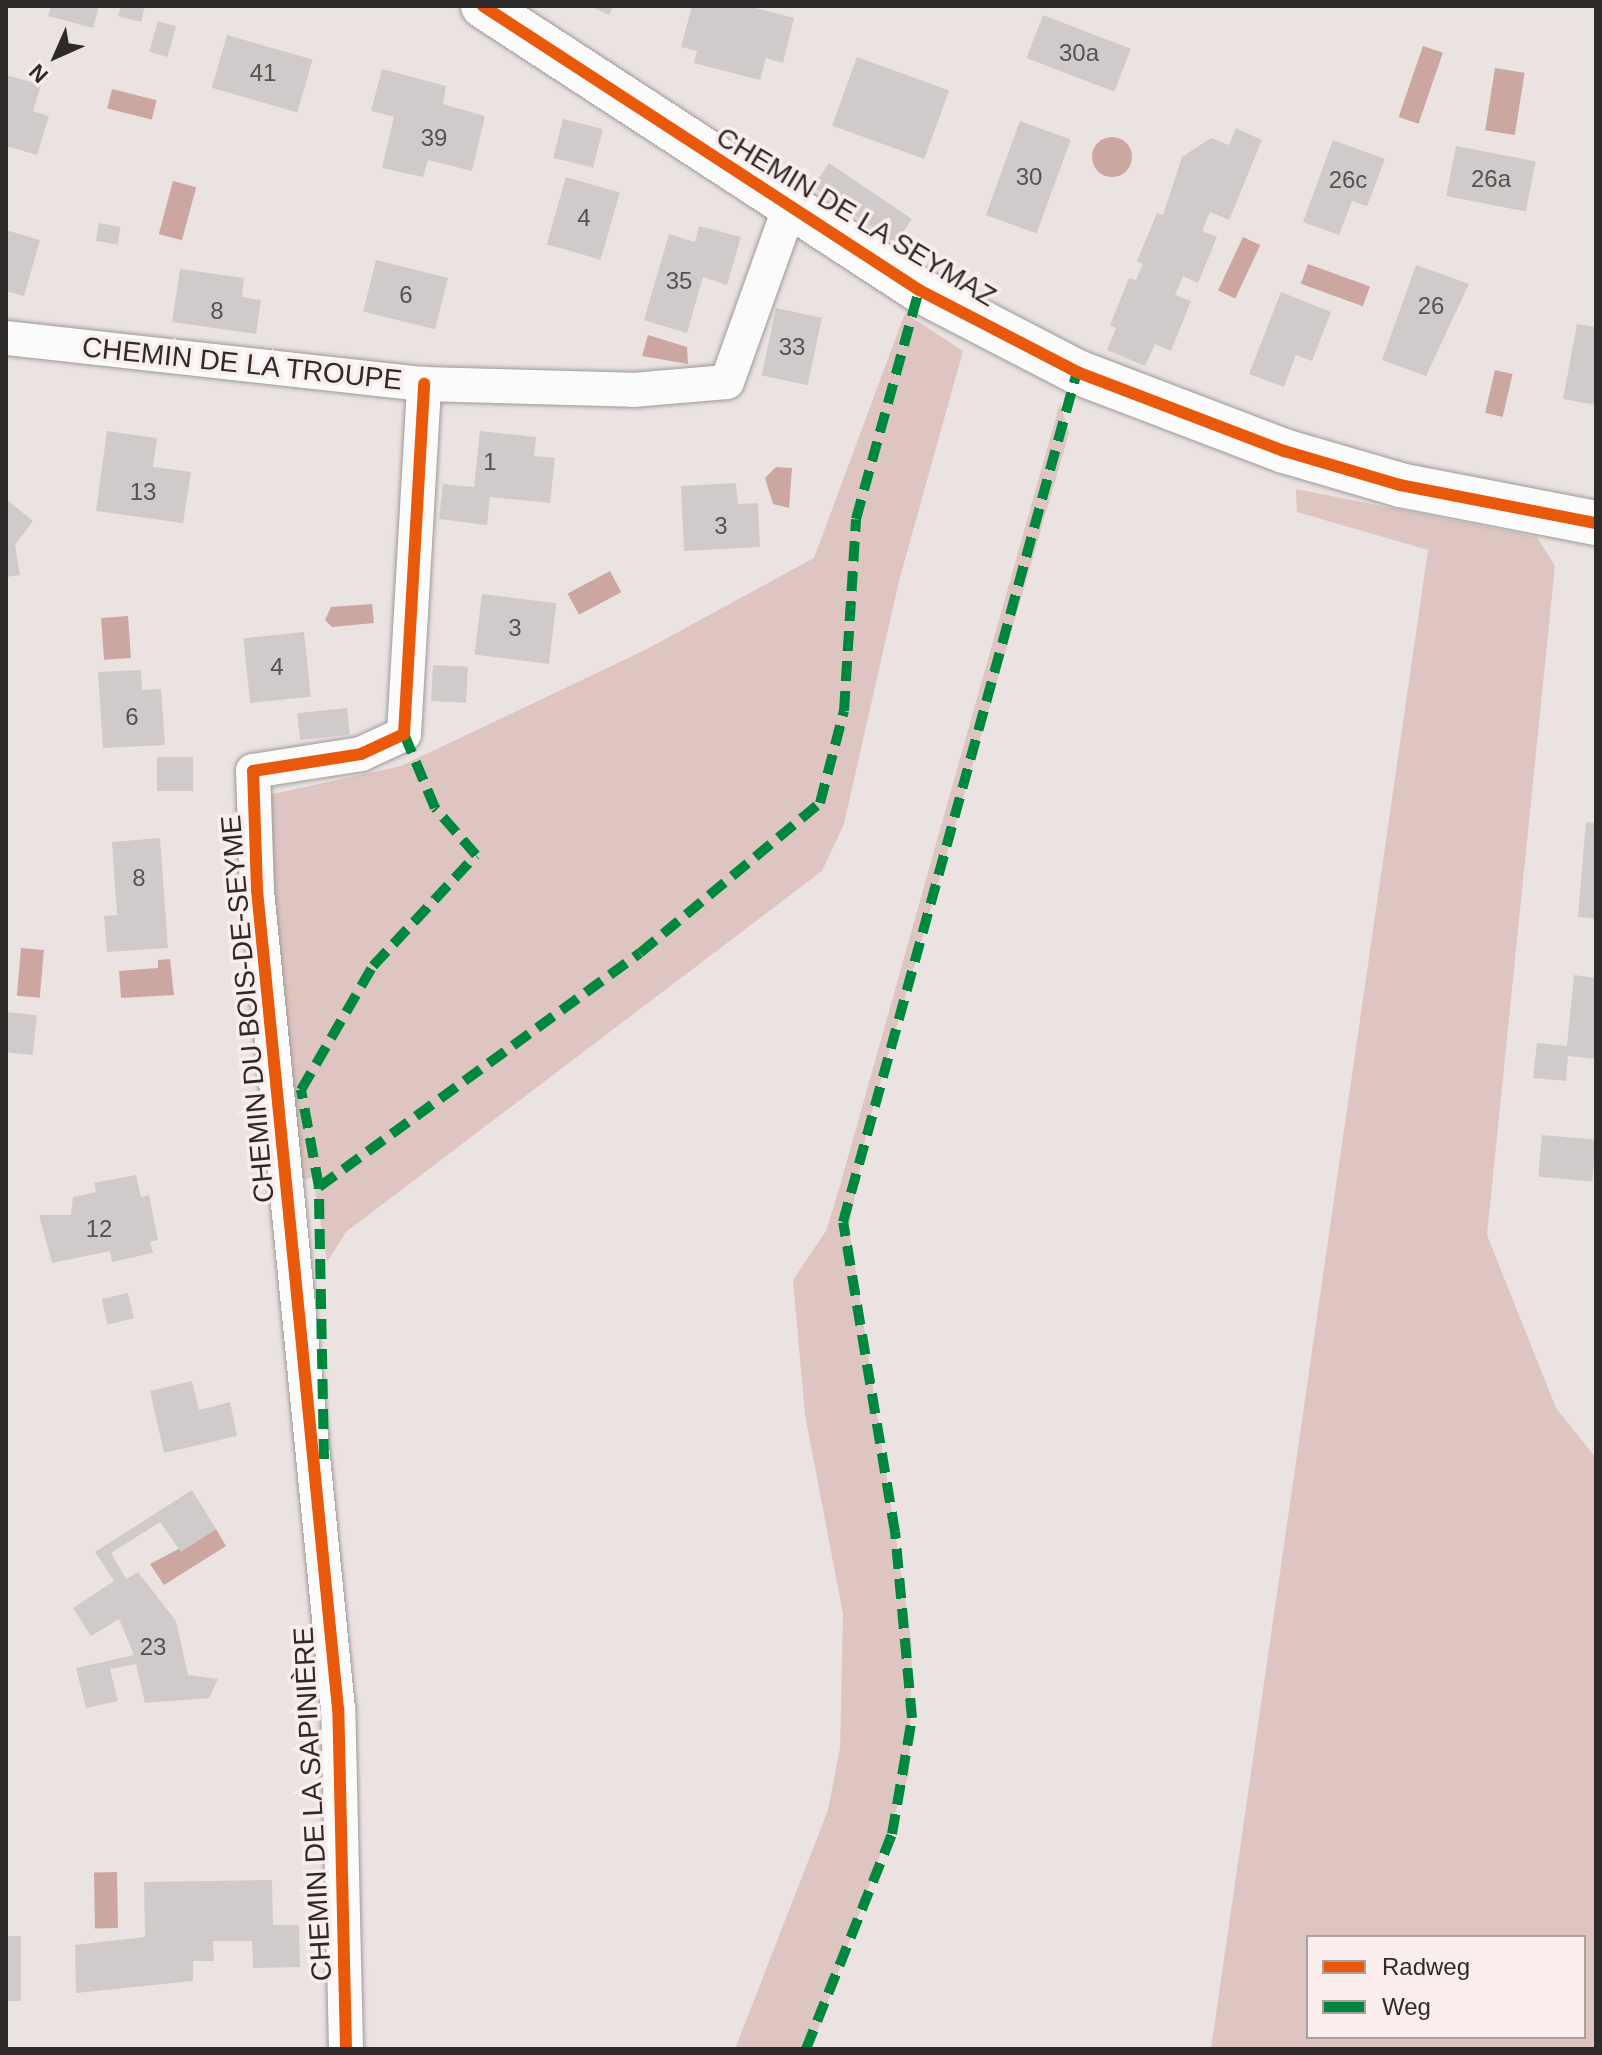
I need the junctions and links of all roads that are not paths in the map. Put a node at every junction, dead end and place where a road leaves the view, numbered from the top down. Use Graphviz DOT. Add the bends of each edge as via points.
graph roads {
  1 [pos="483,6"];
  2 [pos="789,209"];
  3 [pos="6,338"];
  4 [pos="424,384"];
  5 [pos="1596,523"];
  6 [pos="312,1463"];
  7 [pos="346,2049"];
  1 -- 2 [label="street, CHEMIN DE LA SEYMAZ"];
  2 -- 4 [label="street, CHEMIN DE LA TROUPE" via="727,382 633,390"];
  2 -- 5 [label="street, CHEMIN DE LA SEYMAZ" via="919,290 1077,372 1179,414 1400,485"];
  3 -- 4 [label="street, CHEMIN DE LA TROUPE"];
  4 -- 6 [label="street, CHEMIN DU BOIS-DE-SEYME" via="404,734 361,754 253,771 253,848"];
  6 -- 7 [label="street, CHEMIN DE LA SAPINIÈRE" via="338,1709"];
}
